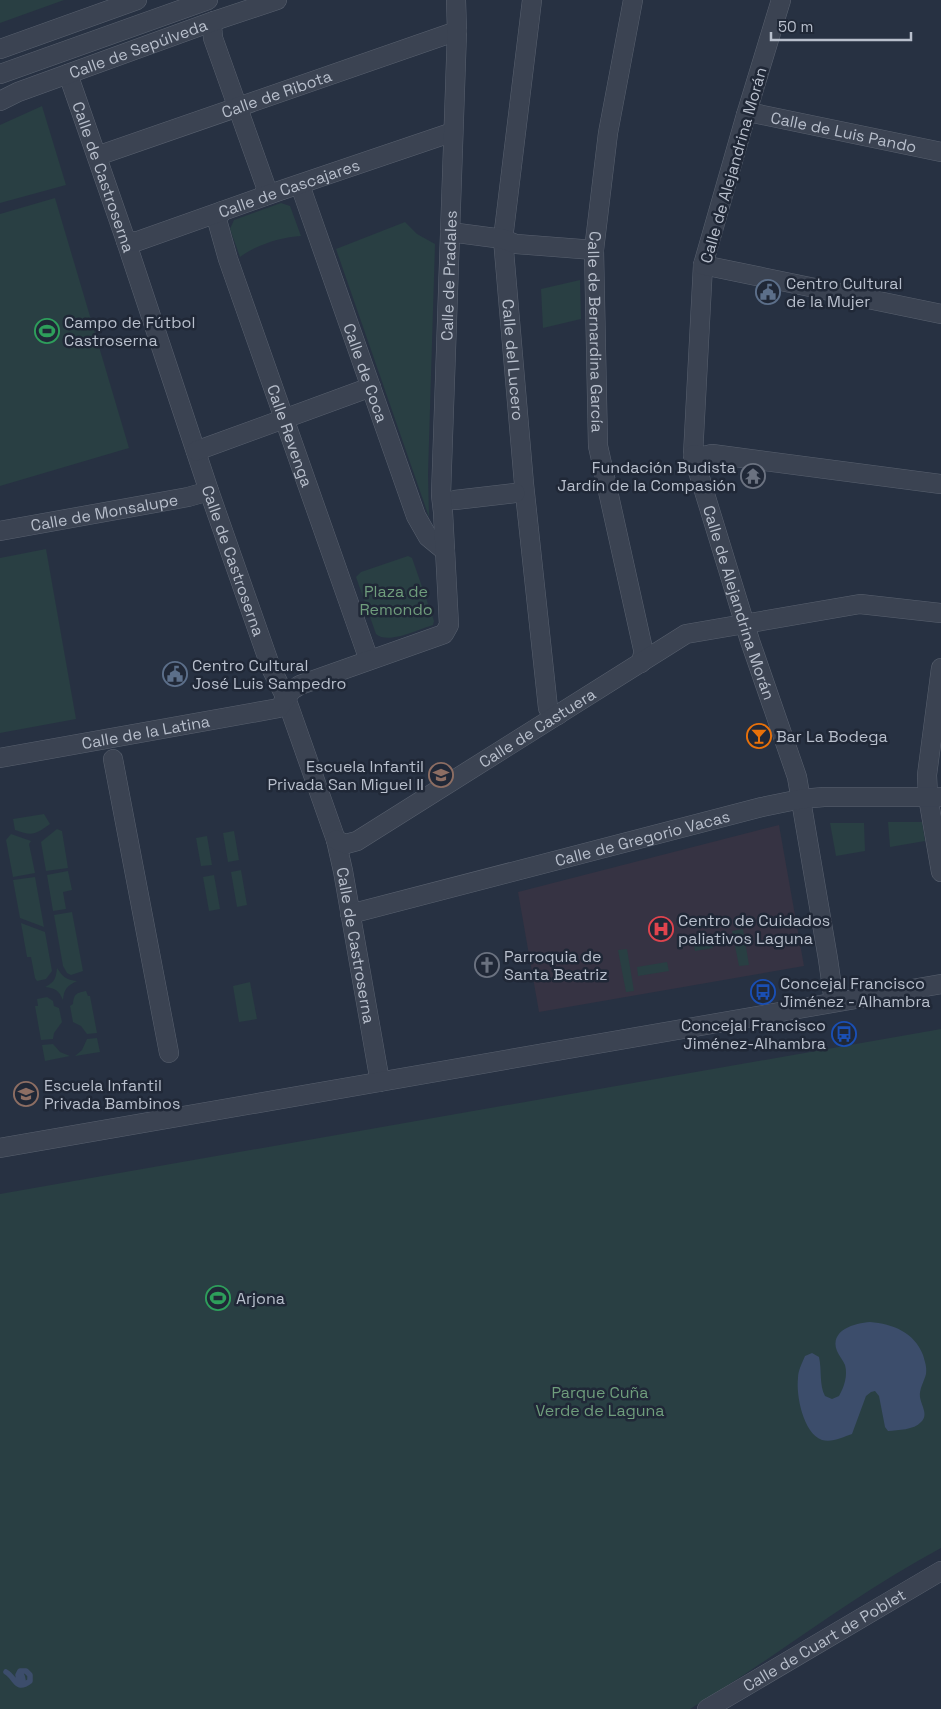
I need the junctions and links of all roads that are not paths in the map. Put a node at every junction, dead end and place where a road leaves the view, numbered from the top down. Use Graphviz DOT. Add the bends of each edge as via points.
graph roads {
  1 [pos="137,0"];
  2 [pos="208,0"];
  3 [pos="277,0"];
  4 [pos="456,0"];
  5 [pos="532,0"];
  6 [pos="634,0"];
  7 [pos="782,0"];
  8 [pos="214,21"];
  9 [pos="457,31"];
  10 [pos="0,49"];
  11 [pos="0,74"];
  12 [pos="68,74"];
  13 [pos="0,101"];
  14 [pos="237,108"];
  15 [pos="746,115"];
  16 [pos="453,132"];
  17 [pos="941,152"];
  18 [pos="97,156"];
  19 [pos="300,185"];
  20 [pos="264,196"];
  21 [pos="222,212"];
  22 [pos="450,232"];
  23 [pos="502,239"];
  24 [pos="126,241"];
  25 [pos="594,250"];
  26 [pos="702,265"];
  27 [pos="941,314"];
  28 [pos="371,387"];
  29 [pos="283,420"];
  30 [pos="196,451"];
  31 [pos="693,454"];
  32 [pos="941,484"];
  33 [pos="209,491"];
  34 [pos="515,493"];
  35 [pos="455,500"];
  36 [pos="0,531"];
  37 [pos="445,552"];
  38 [pos="941,613"];
  39 [pos="745,623"];
  40 [pos="370,660"];
  41 [pos="640,663"];
  42 [pos="941,668"];
  43 [pos="286,698"];
  44 [pos="558,715"];
  45 [pos="0,758"];
  46 [pos="113,759"];
  47 [pos="934,797"];
  48 [pos="801,800"];
  49 [pos="336,840"];
  50 [pos="941,872"];
  51 [pos="350,914"];
  52 [pos="941,984"];
  53 [pos="834,1002"];
  54 [pos="169,1053"];
  55 [pos="380,1082"];
  56 [pos="0,1146"];
  57 [pos="941,1570"];
  58 [pos="707,1709"];
  1 -- 10 [label="street"];
  2 -- 11 [label="street, Calle de Sepúlveda"];
  3 -- 8 [label="street, Calle de Sepúlveda"];
  4 -- 9 [label="street, Calle de Pradales"];
  5 -- 23 [label="street, Calle del Lucero"];
  6 -- 25 [label="street, Calle de Bernardina García" via="608,134"];
  7 -- 15 [label="street, Calle de Alejandrina Morán"];
  8 -- 12 [label="street, Calle de Sepúlveda"];
  8 -- 14 [label="street" via="214,38"];
  9 -- 14 [label="street, Calle de Ribota"];
  9 -- 16 [label="street, Calle de Pradales"];
  12 -- 13 [label="street, Calle de Sepúlveda"];
  12 -- 18 [label="street, Calle de Castroserna"];
  14 -- 18 [label="street, Calle de Ribota"];
  14 -- 20 [label="street" via="266,187"];
  15 -- 17 [label="street, Calle de Luis Pando" via="753,113"];
  15 -- 26 [label="street, Calle de Alejandrina Morán"];
  16 -- 19 [label="street, Calle de Cascajares"];
  16 -- 22 [label="street, Calle de Pradales"];
  18 -- 24 [label="street, Calle de Castroserna"];
  19 -- 20 [label="street, Calle de Cascajares"];
  19 -- 28 [label="street, Calle de Coca"];
  20 -- 21 [label="street, Calle de Cascajares"];
  21 -- 24 [label="street, Calle de Cascajares" via="138,241"];
  21 -- 29 [label="street, Calle Revenga" via="217,220 220,234"];
  22 -- 23 [label="street"];
  22 -- 37 [label="street, Calle de Pradales" via="440,495"];
  23 -- 25 [label="street" via="516,244"];
  23 -- 44 [label="street, Calle del Lucero" via="548,708"];
  24 -- 30 [label="street, Calle de Castroserna"];
  25 -- 41 [label="street, Calle de Bernardina García" via="598,446 643,649"];
  26 -- 27 [label="street"];
  26 -- 31 [label="street, Calle de Alejandrina Morán"];
  28 -- 29 [label="street"];
  28 -- 37 [label="street, Calle de Coca" via="416,516 428,537"];
  29 -- 30 [label="street"];
  29 -- 40 [label="street, Calle Revenga"];
  30 -- 33 [label="street, Calle de Castroserna"];
  31 -- 32 [label="street"];
  31 -- 39 [label="street, Calle de Alejandrina Morán"];
  33 -- 36 [label="street, Calle de Monsalupe"];
  33 -- 43 [label="street, Calle de Castroserna" via="272,668"];
  34 -- 35 [label="street"];
  37 -- 40 [label="street" via="448,624 444,634"];
  38 -- 39 [label="street, Calle de Castuera" via="860,604"];
  39 -- 41 [label="street, Calle de Castuera" via="686,634"];
  39 -- 48 [label="street, Calle de Alejandrina Morán" via="797,777"];
  40 -- 43 [label="street" via="300,685"];
  41 -- 44 [label="street, Calle de Castuera"];
  42 -- 47 [label="street" via="927,775"];
  43 -- 45 [label="street, Calle de la Latina" via="279,708"];
  43 -- 49 [label="street, Calle de Castroserna"];
  44 -- 49 [label="street, Calle de Castuera" via="357,841 346,844"];
  46 -- 54 [label="street"];
  47 -- 48 [label="street, Calle de Gregorio Vacas"];
  47 -- 50 [label="street"];
  48 -- 51 [label="street, Calle de Gregorio Vacas"];
  48 -- 53 [label="street, Calle de Alejandrina Morán"];
  49 -- 51 [label="street, Calle de Castroserna"];
  51 -- 55 [label="street, Calle de Castroserna"];
  52 -- 53 [label="street"];
  53 -- 55 [label="street"];
  55 -- 56 [label="street"];
  57 -- 58 [label="street, Calle de Cuart de Poblet"];
}
